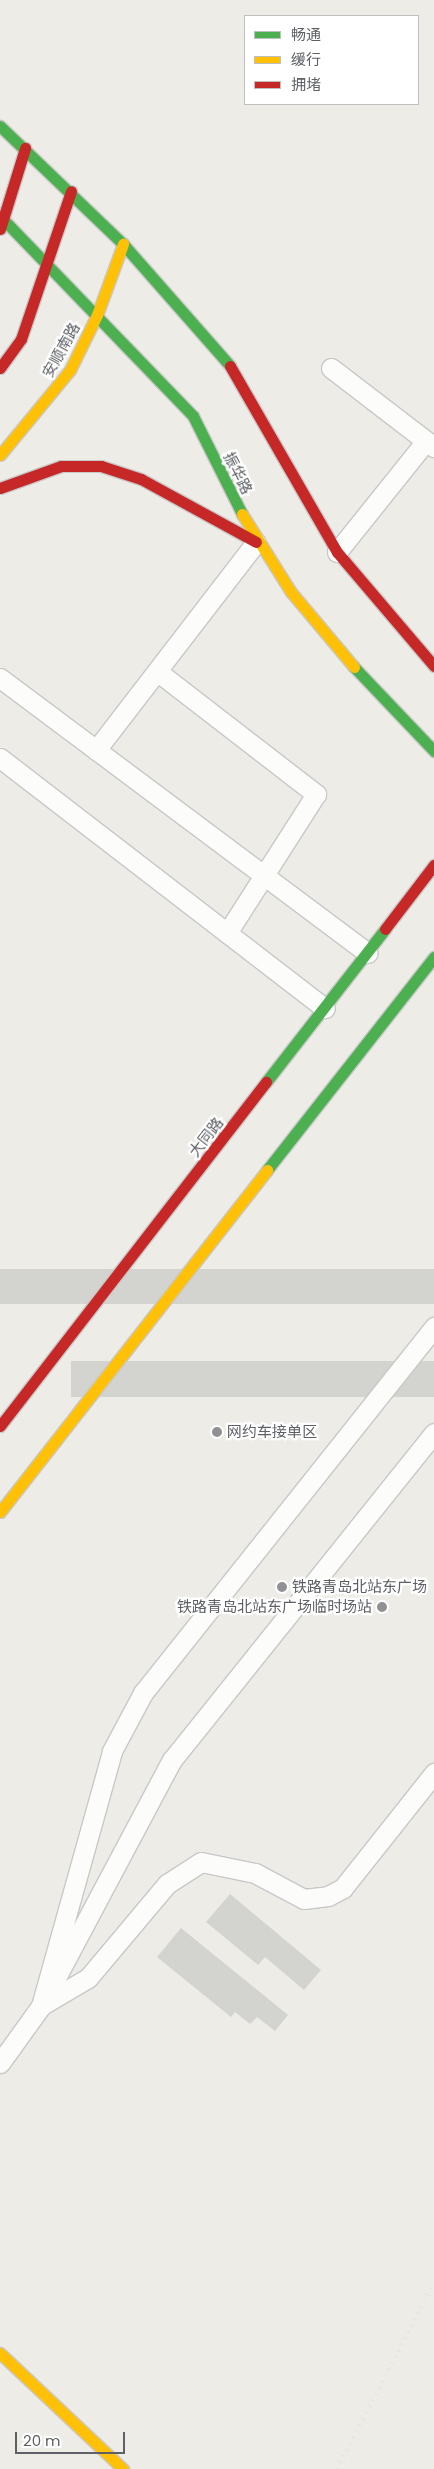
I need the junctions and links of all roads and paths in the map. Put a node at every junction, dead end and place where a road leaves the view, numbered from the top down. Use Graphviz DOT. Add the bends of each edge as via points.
graph roads {
  1 [pos="0,126"];
  2 [pos="25,148"];
  3 [pos="72,191"];
  4 [pos="1,221"];
  5 [pos="123,244"];
  6 [pos="49,263"];
  7 [pos="97,315"];
  8 [pos="0,368"];
  9 [pos="331,368"];
  10 [pos="430,444"];
  11 [pos="0,455"];
  12 [pos="0,488"];
  13 [pos="256,542"];
  14 [pos="337,552"];
  15 [pos="434,666"];
  16 [pos="158,672"];
  17 [pos="0,678"];
  18 [pos="96,750"];
  19 [pos="434,751"];
  20 [pos="0,758"];
  21 [pos="434,865"];
  22 [pos="266,878"];
  23 [pos="227,933"];
  24 [pos="368,953"];
  25 [pos="434,957"];
  26 [pos="325,1008"];
  27 [pos="434,1328"];
  28 [pos="0,1426"];
  29 [pos="434,1433"];
  30 [pos="0,1512"];
  31 [pos="434,1773"];
  32 [pos="41,2006"];
  33 [pos="0,2064"];
  34 [pos="0,2353"];
  35 [pos="123,2469"];
  1 -- 2 [label="street"];
  2 -- 3 [label="street"];
  2 -- 4 [label="street"];
  3 -- 5 [label="street"];
  3 -- 6 [label="street"];
  4 -- 6 [label="street, 振华路"];
  5 -- 7 [label="street, 安顺南路"];
  5 -- 14 [label="street" via="240,377 305,502"];
  6 -- 7 [label="street, 振华路"];
  6 -- 8 [label="street" via="21,339"];
  7 -- 11 [label="street, 安顺南路" via="64,378"];
  7 -- 13 [label="street, 振华路" via="193,416"];
  9 -- 10 [label="lane"];
  10 -- 14 [label="lane"];
  12 -- 13 [label="street" via="61,466 101,466 141,478"];
  13 -- 16 [label="lane"];
  13 -- 19 [label="street, 振华路" via="291,592 370,687"];
  14 -- 15 [label="street"];
  16 -- 18 [label="lane"];
  16 -- 22 [label="lane" via="316,794"];
  17 -- 18 [label="lane"];
  18 -- 22 [label="lane"];
  20 -- 23 [label="lane"];
  21 -- 24 [label="street, 大同路"];
  22 -- 23 [label="lane"];
  22 -- 24 [label="lane"];
  23 -- 26 [label="lane"];
  24 -- 26 [label="street, 大同路"];
  25 -- 30 [label="street"];
  26 -- 28 [label="street, 大同路"];
  27 -- 32 [label="lane" via="143,1693 112,1751"];
  29 -- 32 [label="lane" via="172,1760"];
  31 -- 32 [label="lane" via="343,1888 328,1896 304,1899 255,1873 201,1862 167,1884 88,1978"];
  32 -- 33 [label="lane"];
  34 -- 35 [label="street"];
}
